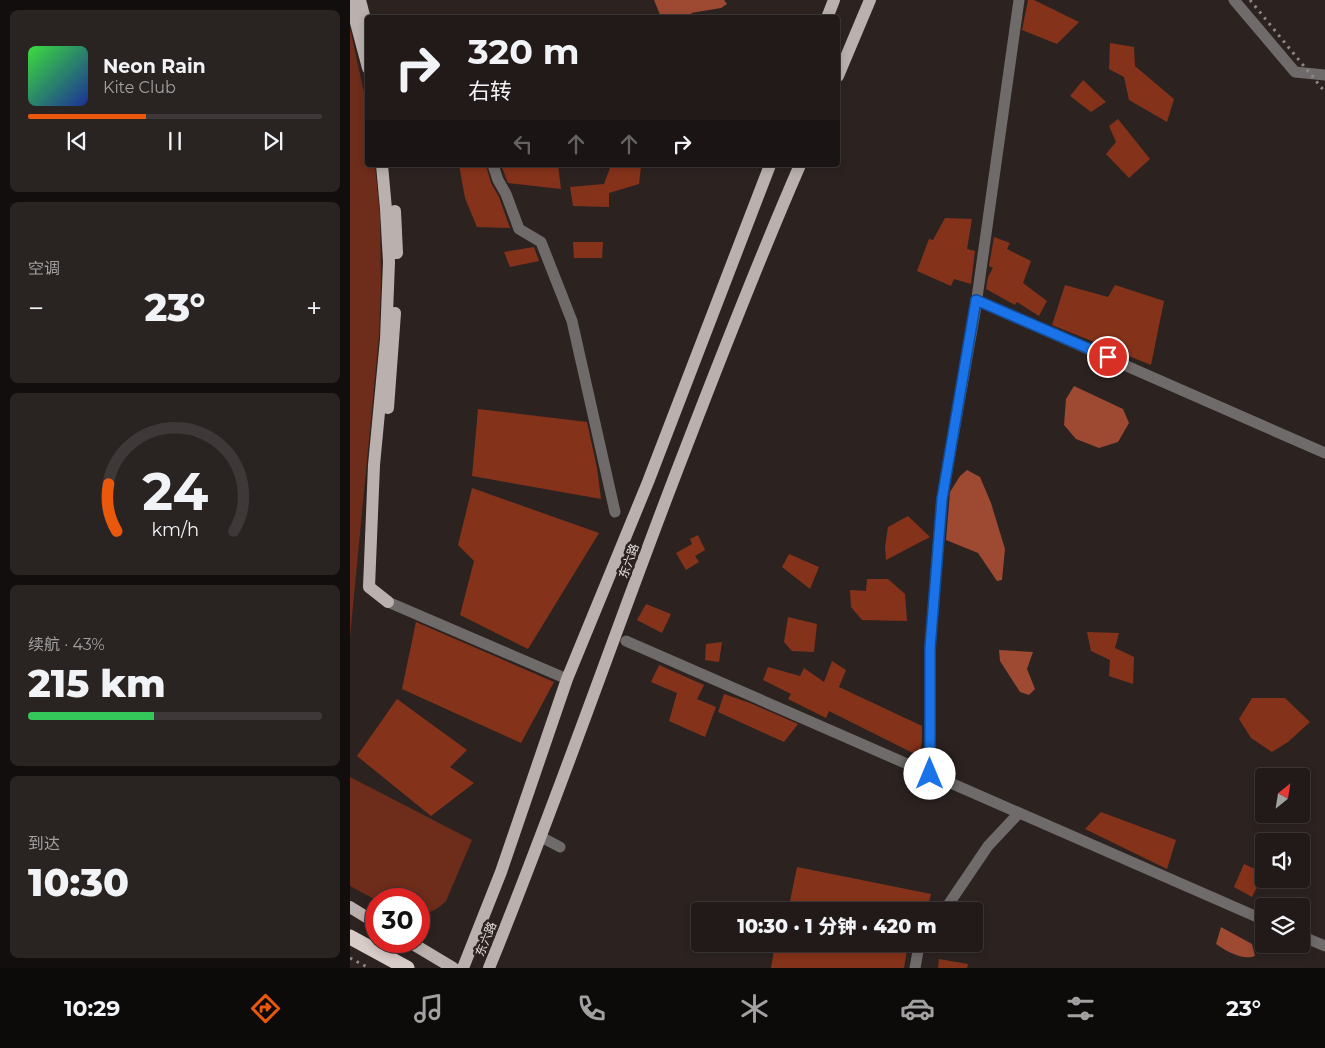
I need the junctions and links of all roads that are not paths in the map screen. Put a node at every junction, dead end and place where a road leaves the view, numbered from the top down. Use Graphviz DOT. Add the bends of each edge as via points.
graph roads {
  1 [pos="350,0"];
  2 [pos="360,0"];
  3 [pos="834,0"];
  4 [pos="870,0"];
  5 [pos="1019,0"];
  6 [pos="1234,0"];
  7 [pos="828,15"];
  8 [pos="365,19"];
  9 [pos="365,57"];
  10 [pos="840,71"];
  11 [pos="1325,75"];
  12 [pos="382,167"];
  13 [pos="390,167"];
  14 [pos="494,167"];
  15 [pos="769,167"];
  16 [pos="799,167"];
  17 [pos="976,300"];
  18 [pos="1325,453"];
  19 [pos="615,512"];
  20 [pos="388,602"];
  21 [pos="626,641"];
  22 [pos="567,679"];
  23 [pos="930,774"];
  24 [pos="1018,812"];
  25 [pos="542,837"];
  26 [pos="560,847"];
  27 [pos="950,902"];
  28 [pos="352,908"];
  29 [pos="365,916"];
  30 [pos="1255,916"];
  31 [pos="350,936"];
  32 [pos="1310,940"];
  33 [pos="1325,946"];
  34 [pos="918,952"];
  35 [pos="428,953"];
  36 [pos="407,968"];
  37 [pos="453,968"];
  38 [pos="463,968"];
  39 [pos="489,968"];
  40 [pos="915,968"];
  1 -- 9 [label="main road"];
  2 -- 8 [label="main road"];
  3 -- 7 [label="main road"];
  4 -- 10 [label="main road"];
  5 -- 17 [label="street"];
  6 -- 11 [label="street" via="1295,72"];
  12 -- 20 [label="main road" via="389,262 386,339 374,465 369,587"];
  13 -- 20 [label="main road" via="396,230 395,340 382,467 377,582"];
  14 -- 19 [label="street" via="519,229 541,242 572,321"];
  15 -- 22 [label="main road, 东六路" via="648,482"];
  16 -- 25 [label="main road, 东六路" via="684,451"];
  17 -- 18 [label="street"];
  17 -- 23 [label="street" via="942,499 930,648"];
  20 -- 22 [label="street"];
  21 -- 23 [label="street"];
  22 -- 38 [label="main road, 东六路" via="501,872"];
  23 -- 24 [label="street"];
  24 -- 27 [label="street" via="988,846"];
  24 -- 30 [label="street"];
  25 -- 26 [label="street"];
  25 -- 39 [label="main road, 东六路"];
  28 -- 29 [label="main road"];
  31 -- 36 [label="highway"];
  32 -- 33 [label="street"];
  34 -- 40 [label="street"];
  35 -- 37 [label="main road"];
}
